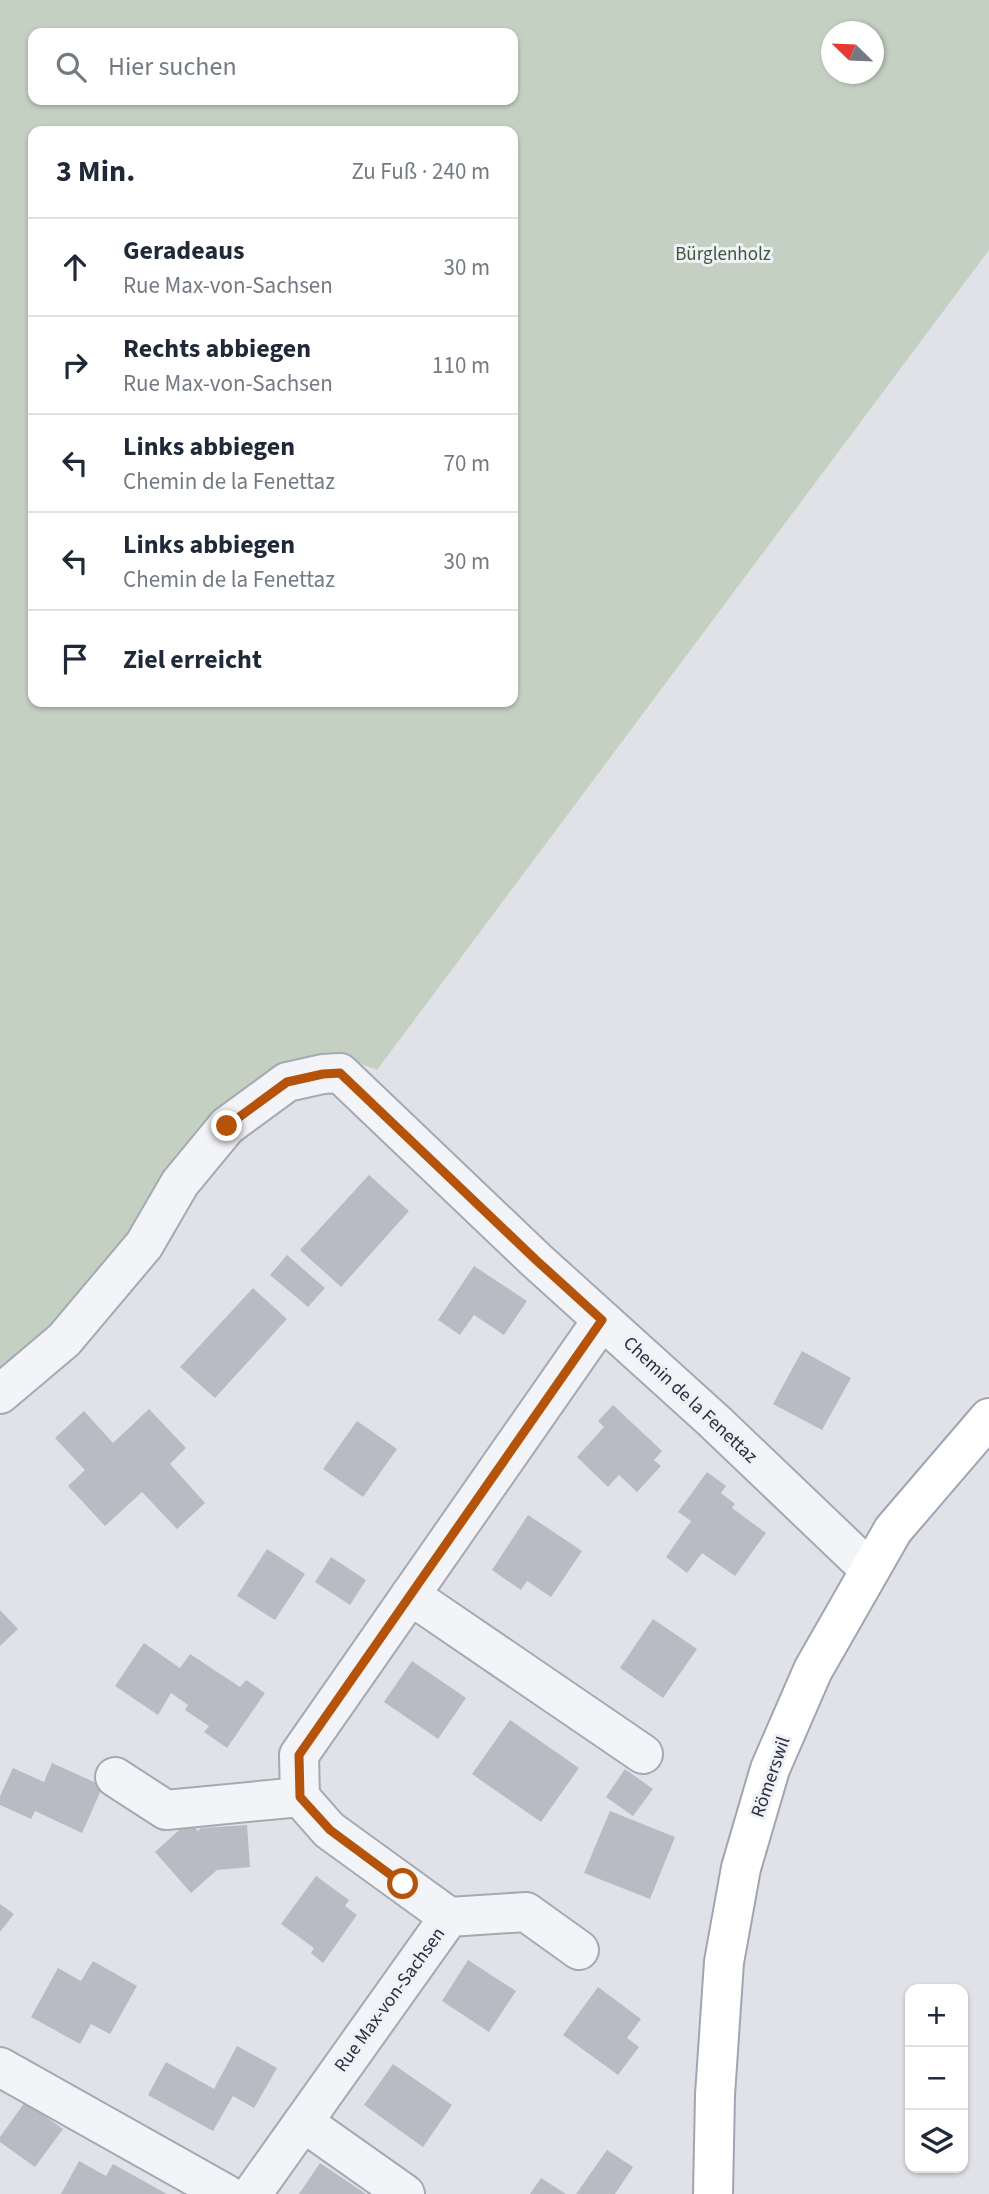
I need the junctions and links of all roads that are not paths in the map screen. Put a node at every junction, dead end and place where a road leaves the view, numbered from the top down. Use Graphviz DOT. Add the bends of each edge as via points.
graph roads {
  1 [pos="602,1320"];
  2 [pos="0,1394"];
  3 [pos="989,1418"];
  4 [pos="870,1570"];
  5 [pos="410,1595"];
  6 [pos="643,1754"];
  7 [pos="115,1777"];
  8 [pos="300,1797"];
  9 [pos="450,1917"];
  10 [pos="579,1951"];
  11 [pos="0,2067"];
  12 [pos="303,2122"];
  13 [pos="226,2194"];
  14 [pos="252,2194"];
  15 [pos="405,2194"];
  16 [pos="713,2194"];
  1 -- 2 [label="street, Chemin de la Fenettaz" via="340,1073 323,1074 287,1082 227,1126 180,1183 144,1245 64,1340"];
  1 -- 4 [label="street, Chemin de la Fenettaz"];
  1 -- 5 [label="street"];
  3 -- 4 [label="main road, Römerswil" via="893,1530"];
  4 -- 16 [label="main road, Römerswil" via="813,1670 770,1769 741,1868 724,1962"];
  5 -- 6 [label="street"];
  5 -- 8 [label="street" via="299,1755"];
  7 -- 8 [label="street" via="166,1810"];
  8 -- 9 [label="street, Rue Max-von-Sachsen" via="330,1830"];
  9 -- 10 [label="street" via="526,1912"];
  9 -- 12 [label="street, Rue Max-von-Sachsen"];
  11 -- 13 [label="street"];
  12 -- 14 [label="street, Rue Max-von-Sachsen"];
  12 -- 15 [label="street"];
}
